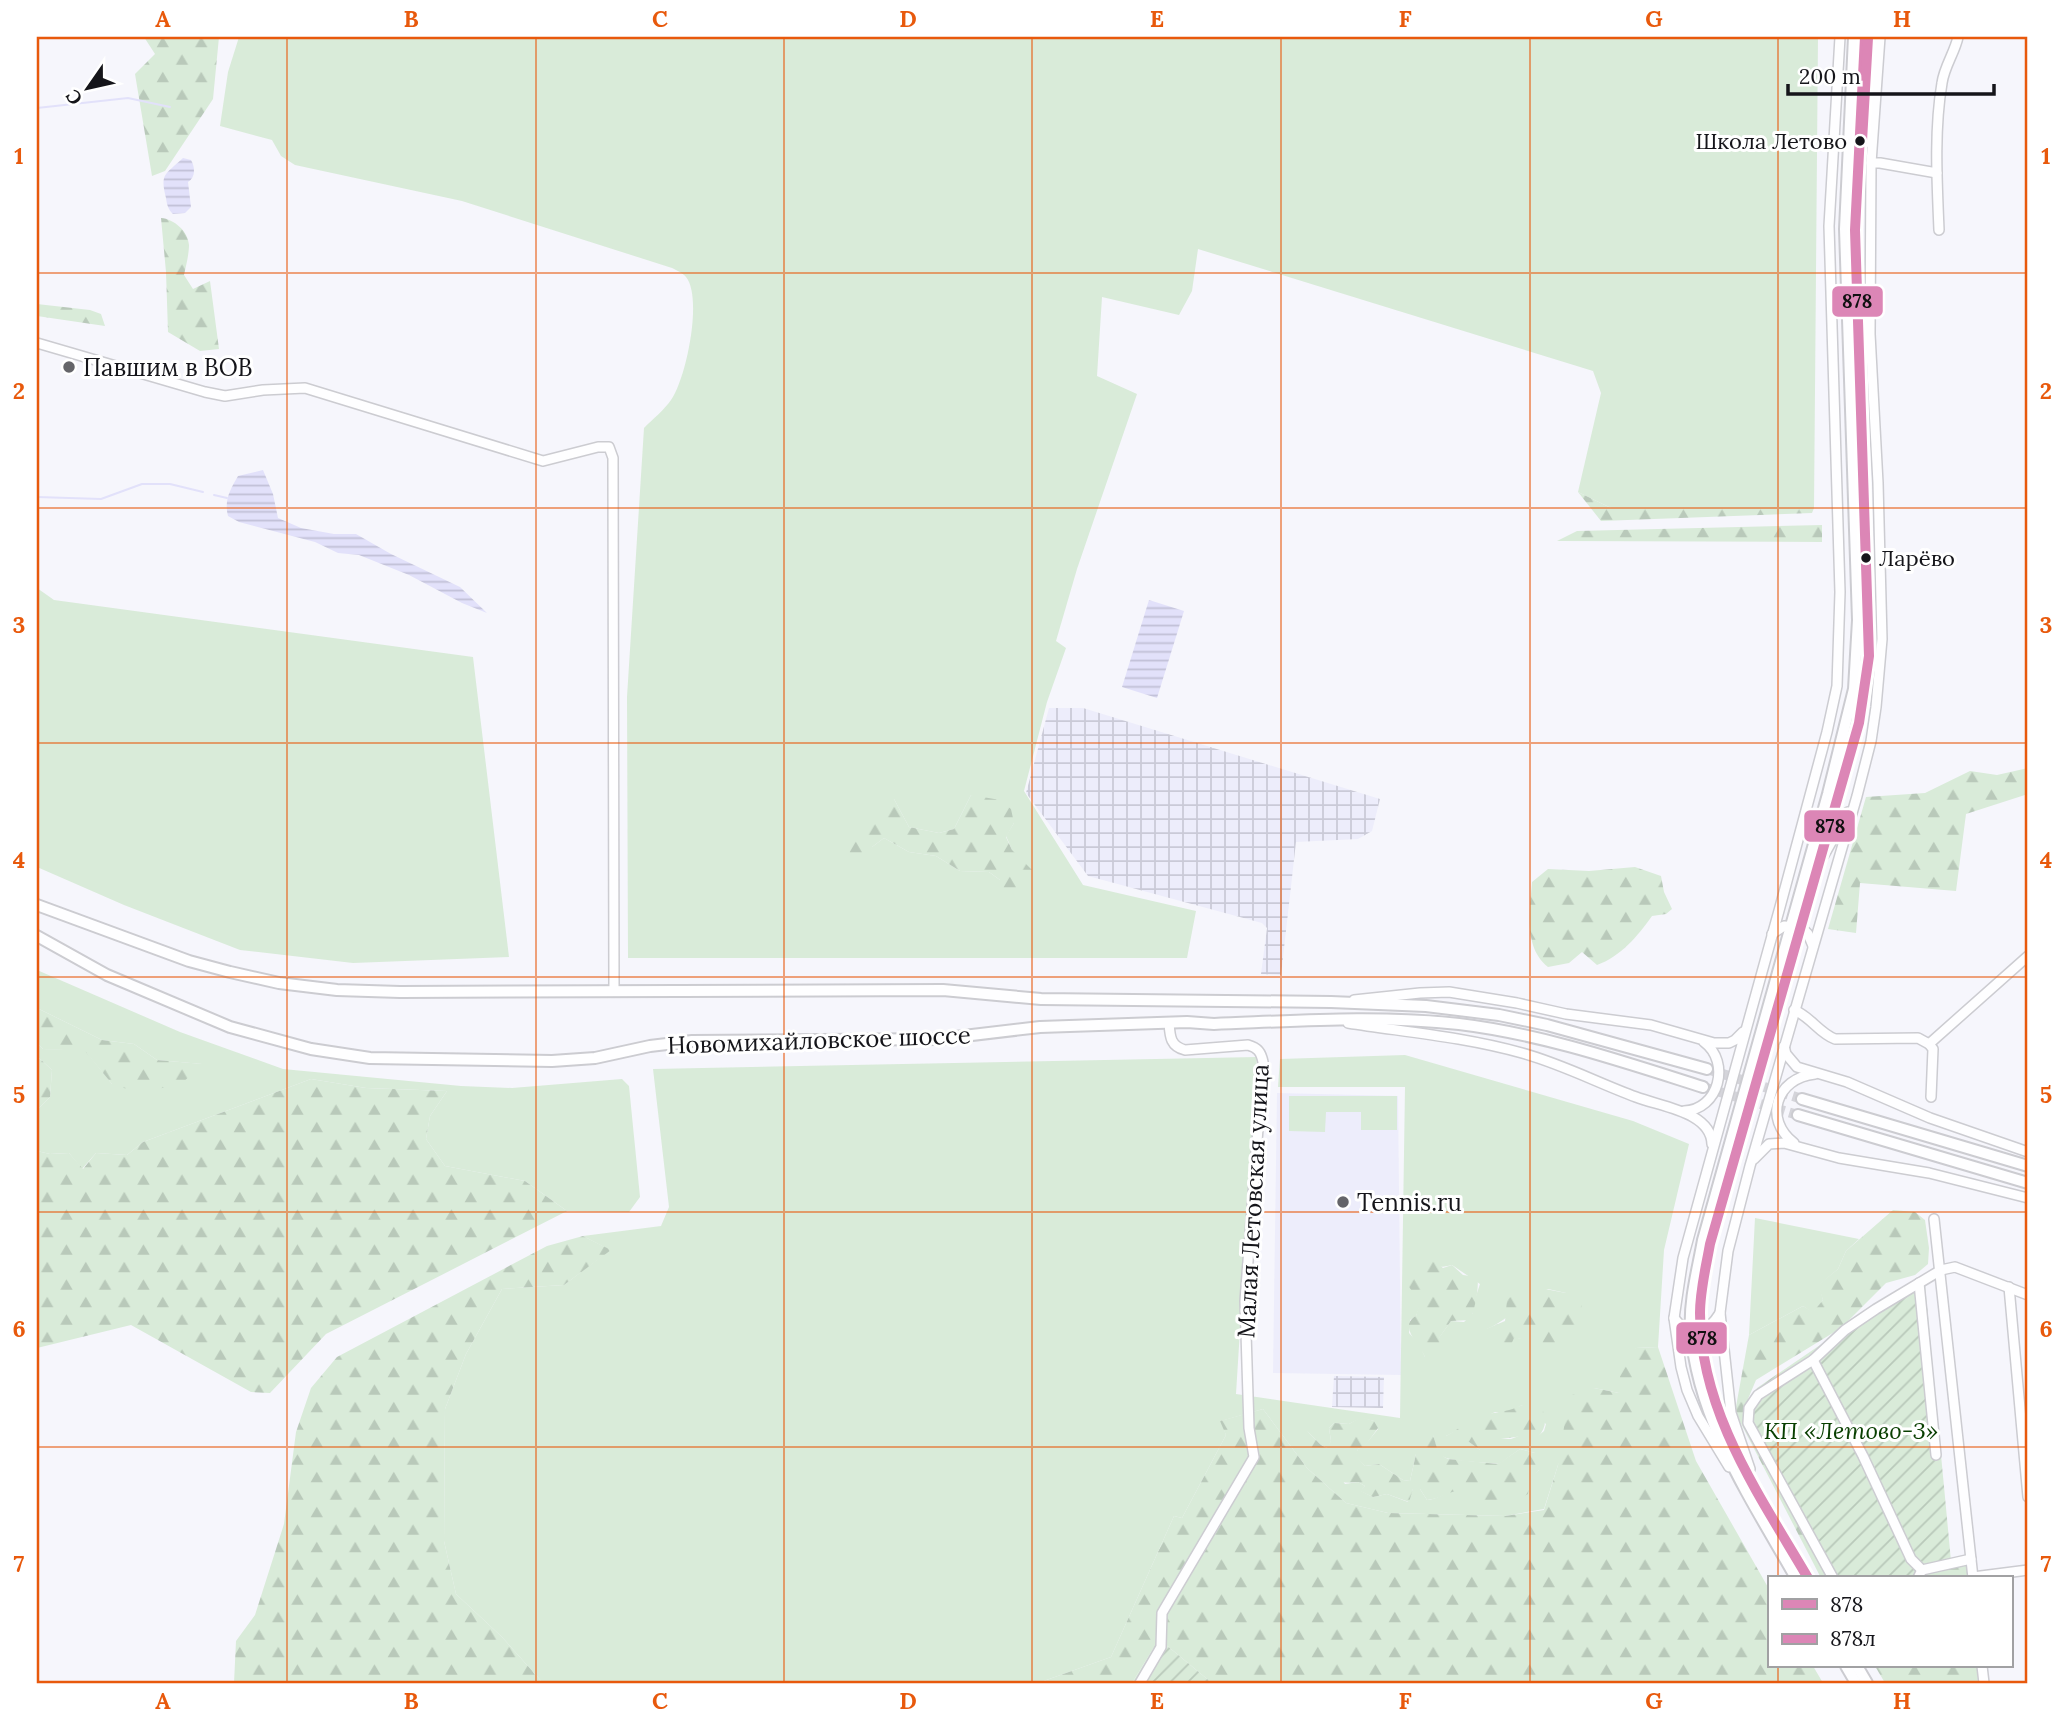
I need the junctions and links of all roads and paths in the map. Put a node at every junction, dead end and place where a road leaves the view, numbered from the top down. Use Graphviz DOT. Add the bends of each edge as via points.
graph roads {
  1 [pos="1840,37"];
  2 [pos="1854,37"];
  3 [pos="1865,37"];
  4 [pos="1880,37"];
  5 [pos="1958,37"];
  6 [pos="1871,163"];
  7 [pos="1937,173"];
  8 [pos="1939,230"];
  9 [pos="37,343"];
  10 [pos="1857,796"];
  11 [pos="1817,869"];
  12 [pos="37,905"];
  13 [pos="1796,926"];
  14 [pos="1772,934"];
  15 [pos="37,936"];
  16 [pos="1813,946"];
  17 [pos="2028,956"];
  18 [pos="614,990"];
  19 [pos="1331,1002"];
  20 [pos="1794,1010"];
  21 [pos="1329,1020"];
  22 [pos="1169,1023"];
  23 [pos="1745,1028"];
  24 [pos="1702,1040"];
  25 [pos="1929,1044"];
  26 [pos="1784,1045"];
  27 [pos="1707,1069"];
  28 [pos="1816,1073"];
  29 [pos="1703,1087"];
  30 [pos="1931,1097"];
  31 [pos="1802,1099"];
  32 [pos="1675,1111"];
  33 [pos="1798,1115"];
  34 [pos="1799,1147"];
  35 [pos="1712,1151"];
  36 [pos="2028,1152"];
  37 [pos="1750,1166"];
  38 [pos="2028,1166"];
  39 [pos="2028,1183"];
  40 [pos="2028,1198"];
  41 [pos="1934,1219"];
  42 [pos="1941,1270"];
  43 [pos="1919,1283"];
  44 [pos="2009,1287"];
  45 [pos="2028,1295"];
  46 [pos="1720,1312"];
  47 [pos="1674,1318"];
  48 [pos="1696,1331"];
  49 [pos="1813,1360"];
  50 [pos="1936,1455"];
  51 [pos="1755,1495"];
  52 [pos="2028,1497"];
  53 [pos="1971,1559"];
  54 [pos="2028,1570"];
  55 [pos="1920,1574"];
  56 [pos="1795,1576"];
  57 [pos="1807,1576"];
  58 [pos="1832,1576"];
  59 [pos="1973,1576"];
  60 [pos="1987,1576"];
  61 [pos="1140,1683"];
  1 -- 14 [label="street" via="1829,226 1840,592 1837,674 1827,732"];
  2 -- 13 [label="main road" via="1845,229 1858,653 1849,718"];
  3 -- 11 [label="main road" via="1855,230 1868,656 1859,723"];
  4 -- 6 [label="street"];
  5 -- 7 [label="street" via="1942,80"];
  6 -- 7 [label="street"];
  6 -- 10 [label="street" via="1870,334 1882,639 1877,707"];
  7 -- 8 [label="street"];
  9 -- 18 [label="street" via="205,393 225,396 304,388 543,461 608,447 613,458"];
  10 -- 11 [label="street"];
  10 -- 16 [label="street"];
  11 -- 13 [label="main road"];
  12 -- 18 [label="main road, Новомихайловское шоссе" via="188,961 279,983 400,992"];
  13 -- 14 [label="street" via="1784,926"];
  13 -- 16 [label="street" via="1808,934"];
  13 -- 48 [label="main road" via="1703,1240 1692,1298"];
  14 -- 23 [label="street"];
  15 -- 22 [label="main road, Новомихайловское шоссе" via="107,975 230,1027 311,1049 370,1058 552,1061 692,1041 938,1039 1040,1027"];
  16 -- 20 [label="street"];
  17 -- 25 [label="street"];
  18 -- 19 [label="main road, Новомихайловское шоссе" via="943,990 1027,998"];
  19 -- 24 [label="street" via="1449,992 1651,1025"];
  19 -- 27 [label="main road, Новомихайловское шоссе" via="1499,1015"];
  20 -- 25 [label="street" via="1835,1039 1918,1038"];
  20 -- 26 [label="street"];
  21 -- 22 [label="main road, Новомихайловское шоссе"];
  21 -- 29 [label="main road, Новомихайловское шоссе" via="1425,1021 1493,1030"];
  21 -- 32 [label="street" via="1508,1049 1556,1063"];
  22 -- 61 [label="street, Малая Летовская улица" via="1171,1040 1179,1049 1248,1045 1261,1053 1263,1062 1245,1300 1254,1457 1162,1613 1161,1647"];
  23 -- 24 [label="street" via="1729,1043"];
  23 -- 35 [label="street"];
  24 -- 32 [label="street" via="1719,1062 1718,1082 1708,1102 1689,1111"];
  25 -- 30 [label="street" via="1933,1049"];
  26 -- 28 [label="street" via="1793,1064"];
  26 -- 37 [label="street"];
  28 -- 34 [label="street" via="1795,1079 1778,1103 1777,1122"];
  28 -- 36 [label="street"];
  31 -- 38 [label="main road"];
  32 -- 35 [label="street" via="1704,1123"];
  33 -- 39 [label="main road"];
  34 -- 37 [label="street" via="1769,1144"];
  34 -- 40 [label="street"];
  35 -- 47 [label="street" via="1683,1258"];
  37 -- 46 [label="street" via="1728,1251"];
  41 -- 42 [label="street"];
  42 -- 43 [label="street"];
  42 -- 44 [label="street" via="1955,1267"];
  42 -- 53 [label="street"];
  43 -- 49 [label="street" via="1845,1330"];
  43 -- 50 [label="street"];
  44 -- 45 [label="street"];
  44 -- 52 [label="street"];
  46 -- 48 [label="street" via="1712,1327"];
  46 -- 51 [label="street" via="1731,1413"];
  47 -- 48 [label="street" via="1681,1327"];
  47 -- 51 [label="street" via="1681,1367 1698,1416 1716,1448"];
  48 -- 51 [label="main road" via="1718,1414"];
  49 -- 55 [label="street"];
  49 -- 58 [label="street" via="1758,1395 1749,1408 1748,1423"];
  51 -- 56 [label="main road"];
  51 -- 57 [label="main road"];
  53 -- 55 [label="street"];
  53 -- 59 [label="street"];
  54 -- 60 [label="street"];
}
